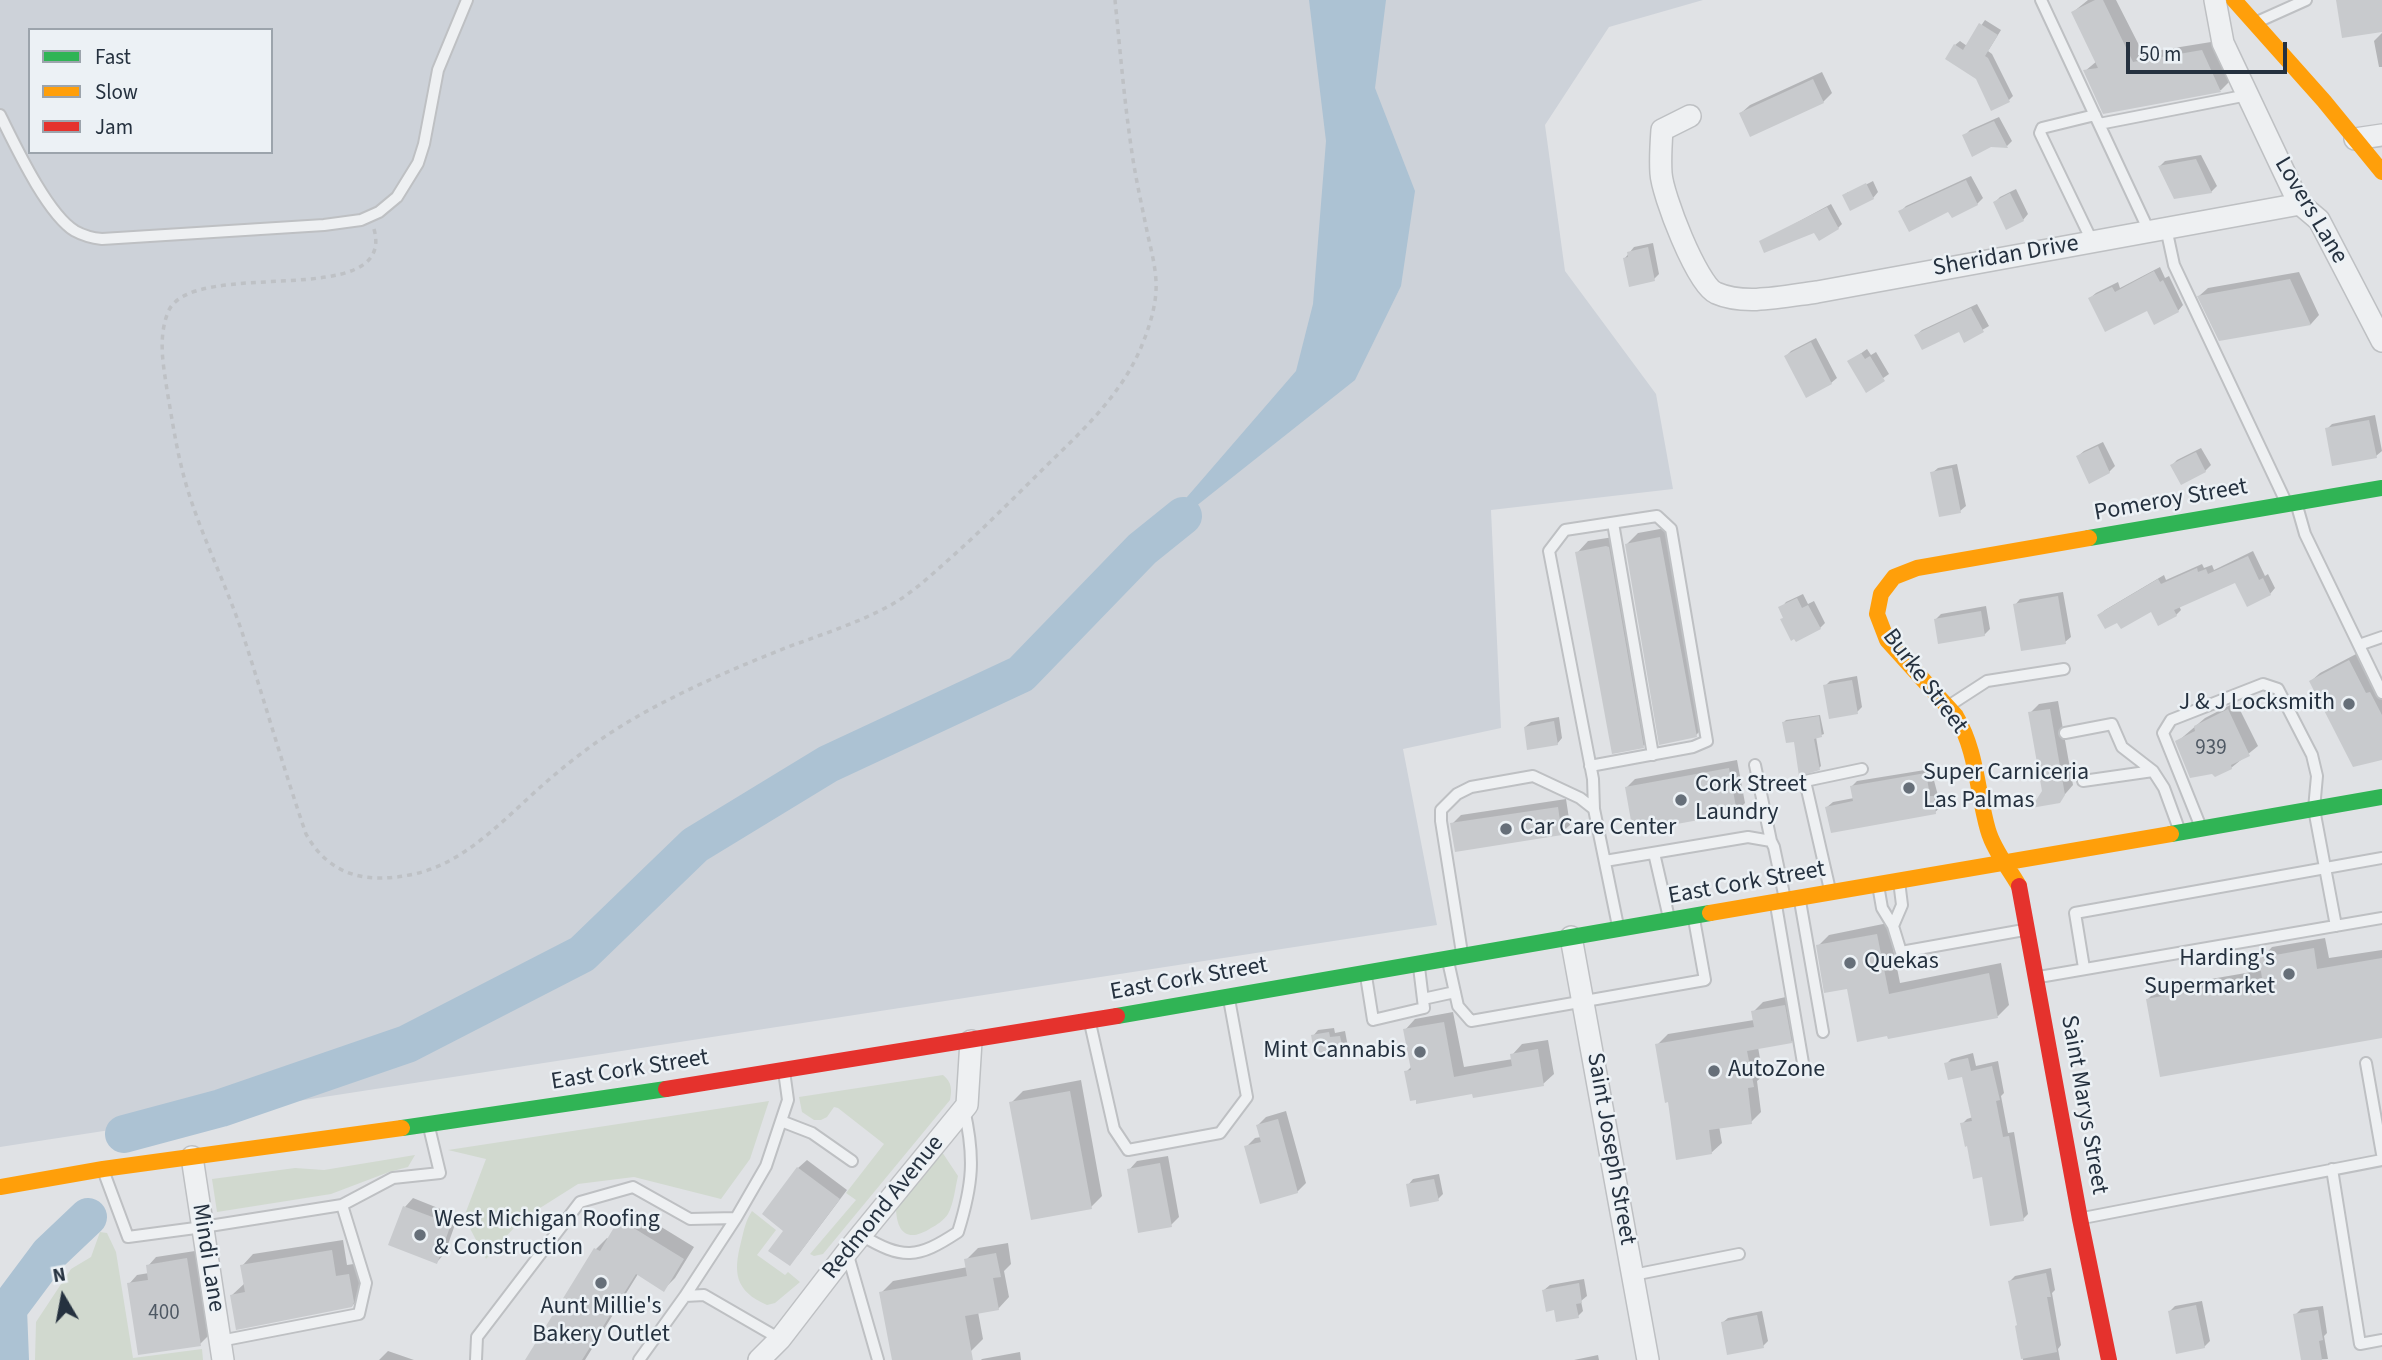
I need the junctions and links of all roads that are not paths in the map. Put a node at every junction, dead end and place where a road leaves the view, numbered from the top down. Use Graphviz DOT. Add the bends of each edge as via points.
graph roads {
  1 [pos="467,0"];
  2 [pos="2041,0"];
  3 [pos="2215,0"];
  4 [pos="2234,0"];
  5 [pos="2306,0"];
  6 [pos="2254,23"];
  7 [pos="2248,95"];
  8 [pos="0,115"];
  9 [pos="1690,116"];
  10 [pos="2097,120"];
  11 [pos="2382,135"];
  12 [pos="2355,139"];
  13 [pos="2382,172"];
  14 [pos="2300,204"];
  15 [pos="2158,229"];
  16 [pos="2092,241"];
  17 [pos="2382,341"];
  18 [pos="2382,488"];
  19 [pos="2292,504"];
  20 [pos="1613,523"];
  21 [pos="1968,559"];
  22 [pos="2382,637"];
  23 [pos="2359,645"];
  24 [pos="2064,669"];
  25 [pos="2382,693"];
  26 [pos="1947,707"];
  27 [pos="2065,733"];
  28 [pos="1653,755"];
  29 [pos="1755,765"];
  30 [pos="1590,766"];
  31 [pos="1862,769"];
  32 [pos="2153,771"];
  33 [pos="2083,781"];
  34 [pos="2382,797"];
  35 [pos="1594,809"];
  36 [pos="2314,809"];
  37 [pos="2201,828"];
  38 [pos="2180,832"];
  39 [pos="1770,841"];
  40 [pos="1654,853"];
  41 [pos="2382,858"];
  42 [pos="1605,861"];
  43 [pos="2003,862"];
  44 [pos="2326,868"];
  45 [pos="1899,880"];
  46 [pos="1877,884"];
  47 [pos="1831,892"];
  48 [pos="1787,900"];
  49 [pos="1693,916"];
  50 [pos="2382,918"];
  51 [pos="1669,920"];
  52 [pos="1894,926"];
  53 [pos="2336,926"];
  54 [pos="1618,929"];
  55 [pos="2027,929"];
  56 [pos="1571,937"];
  57 [pos="1455,957"];
  58 [pos="1418,964"];
  59 [pos="2084,968"];
  60 [pos="1366,973"];
  61 [pos="2036,977"];
  62 [pos="1455,992"];
  63 [pos="1229,996"];
  64 [pos="1423,999"];
  65 [pos="1582,1000"];
  66 [pos="1089,1020"];
  67 [pos="1823,1032"];
  68 [pos="971,1041"];
  69 [pos="1803,1063"];
  70 [pos="2367,1063"];
  71 [pos="784,1070"];
  72 [pos="964,1109"];
  73 [pos="781,1121"];
  74 [pos="428,1125"];
  75 [pos="2382,1154"];
  76 [pos="192,1157"];
  77 [pos="2382,1160"];
  78 [pos="852,1161"];
  79 [pos="103,1169"];
  80 [pos="2332,1169"];
  81 [pos="0,1187"];
  82 [pos="342,1205"];
  83 [pos="736,1218"];
  84 [pos="2080,1219"];
  85 [pos="203,1227"];
  86 [pos="854,1243"];
  87 [pos="1739,1254"];
  88 [pos="1633,1275"];
  89 [pos="685,1296"];
  90 [pos="780,1339"];
  91 [pos="2382,1340"];
  92 [pos="221,1351"];
  93 [pos="476,1360"];
  94 [pos="639,1360"];
  95 [pos="759,1360"];
  96 [pos="878,1360"];
  97 [pos="1648,1360"];
  98 [pos="2109,1360"];
  1 -- 8 [label="lane" via="438,70 418,163 391,204 370,217 324,225 89,237 68,226 39,188"];
  2 -- 10 [label="lane"];
  3 -- 7 [label="street, Lovers Lane" via="2223,43"];
  4 -- 6 [label="street"];
  5 -- 6 [label="lane"];
  6 -- 12 [label="street"];
  7 -- 10 [label="lane"];
  7 -- 14 [label="street, Lovers Lane"];
  9 -- 16 [label="street, Sheridan Drive" via="1662,130 1661,175 1670,208 1700,276 1712,292 1766,298 1817,292"];
  10 -- 15 [label="lane"];
  10 -- 16 [label="lane" via="2042,128 2040,133"];
  11 -- 12 [label="street"];
  12 -- 13 [label="street"];
  14 -- 15 [label="street, Sheridan Drive"];
  14 -- 17 [label="street, Lovers Lane" via="2319,220"];
  15 -- 16 [label="street, Sheridan Drive"];
  15 -- 19 [label="lane"];
  18 -- 19 [label="street, Pomeroy Street"];
  19 -- 21 [label="street, Pomeroy Street"];
  19 -- 23 [label="lane"];
  20 -- 28 [label="lane"];
  20 -- 28 [label="lane" via="1657,516 1671,529 1707,741"];
  20 -- 30 [label="lane" via="1565,530 1549,551"];
  21 -- 26 [label="street, Burke Street" via="1894,577 1881,594 1877,614 1887,640"];
  22 -- 23 [label="lane"];
  23 -- 25 [label="lane"];
  24 -- 26 [label="lane" via="1987,681"];
  26 -- 43 [label="street, Burke Street" via="1964,729 1988,832"];
  27 -- 32 [label="lane" via="2112,724 2122,747"];
  28 -- 30 [label="lane"];
  29 -- 39 [label="lane"];
  30 -- 35 [label="lane"];
  31 -- 47 [label="lane" via="1805,780"];
  32 -- 33 [label="lane"];
  32 -- 38 [label="lane"];
  34 -- 36 [label="street, East Cork Street"];
  35 -- 42 [label="lane"];
  35 -- 57 [label="lane" via="1533,776 1471,787 1441,810"];
  36 -- 37 [label="street, East Cork Street"];
  36 -- 37 [label="lane" via="2317,776 2312,755 2278,689 2263,684 2171,720 2164,733"];
  36 -- 44 [label="lane"];
  37 -- 38 [label="street, East Cork Street"];
  38 -- 43 [label="street, East Cork Street"];
  39 -- 40 [label="lane" via="1748,837"];
  39 -- 48 [label="lane"];
  40 -- 42 [label="lane"];
  40 -- 51 [label="lane"];
  41 -- 44 [label="lane"];
  42 -- 54 [label="lane"];
  43 -- 45 [label="street, East Cork Street"];
  43 -- 55 [label="street, Saint Marys Street" via="2019,885"];
  44 -- 53 [label="lane"];
  44 -- 59 [label="lane" via="2075,913"];
  45 -- 46 [label="street, East Cork Street"];
  45 -- 52 [label="lane" via="1902,905"];
  46 -- 47 [label="street, East Cork Street"];
  46 -- 52 [label="lane" via="1881,908"];
  47 -- 48 [label="street, East Cork Street"];
  48 -- 49 [label="street, East Cork Street"];
  48 -- 67 [label="lane"];
  48 -- 69 [label="lane"];
  49 -- 51 [label="street, East Cork Street"];
  49 -- 65 [label="lane" via="1705,979"];
  50 -- 53 [label="lane"];
  51 -- 54 [label="street, East Cork Street"];
  52 -- 55 [label="lane" via="1901,952"];
  53 -- 59 [label="lane"];
  54 -- 56 [label="street, East Cork Street"];
  55 -- 61 [label="street, Saint Marys Street"];
  56 -- 57 [label="street, East Cork Street"];
  56 -- 65 [label="street, Saint Joseph Street"];
  57 -- 58 [label="street, East Cork Street"];
  57 -- 62 [label="lane"];
  58 -- 60 [label="street, East Cork Street"];
  58 -- 64 [label="lane"];
  59 -- 61 [label="lane"];
  60 -- 63 [label="street, East Cork Street"];
  60 -- 64 [label="lane" via="1373,1020 1424,1009"];
  61 -- 84 [label="street, Saint Marys Street"];
  62 -- 64 [label="lane"];
  62 -- 65 [label="lane" via="1458,1006 1471,1021"];
  63 -- 66 [label="street, East Cork Street"];
  63 -- 66 [label="lane" via="1247,1097 1220,1133 1128,1150 1114,1129"];
  65 -- 88 [label="street, Saint Joseph Street"];
  66 -- 68 [label="street, East Cork Street"];
  68 -- 71 [label="street, East Cork Street"];
  68 -- 72 [label="street"];
  70 -- 75 [label="lane"];
  71 -- 73 [label="lane" via="788,1100"];
  71 -- 74 [label="street, East Cork Street"];
  72 -- 86 [label="street, Redmond Avenue"];
  72 -- 86 [label="lane" via="971,1141 971,1180 958,1232 938,1245 906,1254"];
  73 -- 78 [label="lane" via="812,1133"];
  73 -- 83 [label="lane" via="766,1166"];
  74 -- 76 [label="street, East Cork Street"];
  74 -- 82 [label="lane" via="440,1173 393,1178"];
  76 -- 79 [label="street, East Cork Street"];
  76 -- 85 [label="street, Mindi Lane"];
  77 -- 80 [label="lane"];
  79 -- 81 [label="street, East Cork Street"];
  79 -- 85 [label="lane" via="128,1237"];
  80 -- 84 [label="lane"];
  80 -- 91 [label="lane" via="2360,1344"];
  82 -- 85 [label="lane"];
  82 -- 92 [label="lane" via="366,1283 359,1314"];
  83 -- 89 [label="lane"];
  83 -- 93 [label="lane" via="690,1219 633,1187 580,1202 477,1337"];
  84 -- 98 [label="street, Saint Marys Street"];
  85 -- 92 [label="street, Mindi Lane"];
  86 -- 90 [label="street, Redmond Avenue"];
  86 -- 96 [label="lane"];
  87 -- 88 [label="lane"];
  88 -- 97 [label="street, Saint Joseph Street"];
  89 -- 90 [label="lane" via="704,1295"];
  89 -- 94 [label="lane"];
  90 -- 95 [label="street, Redmond Avenue"];
}
